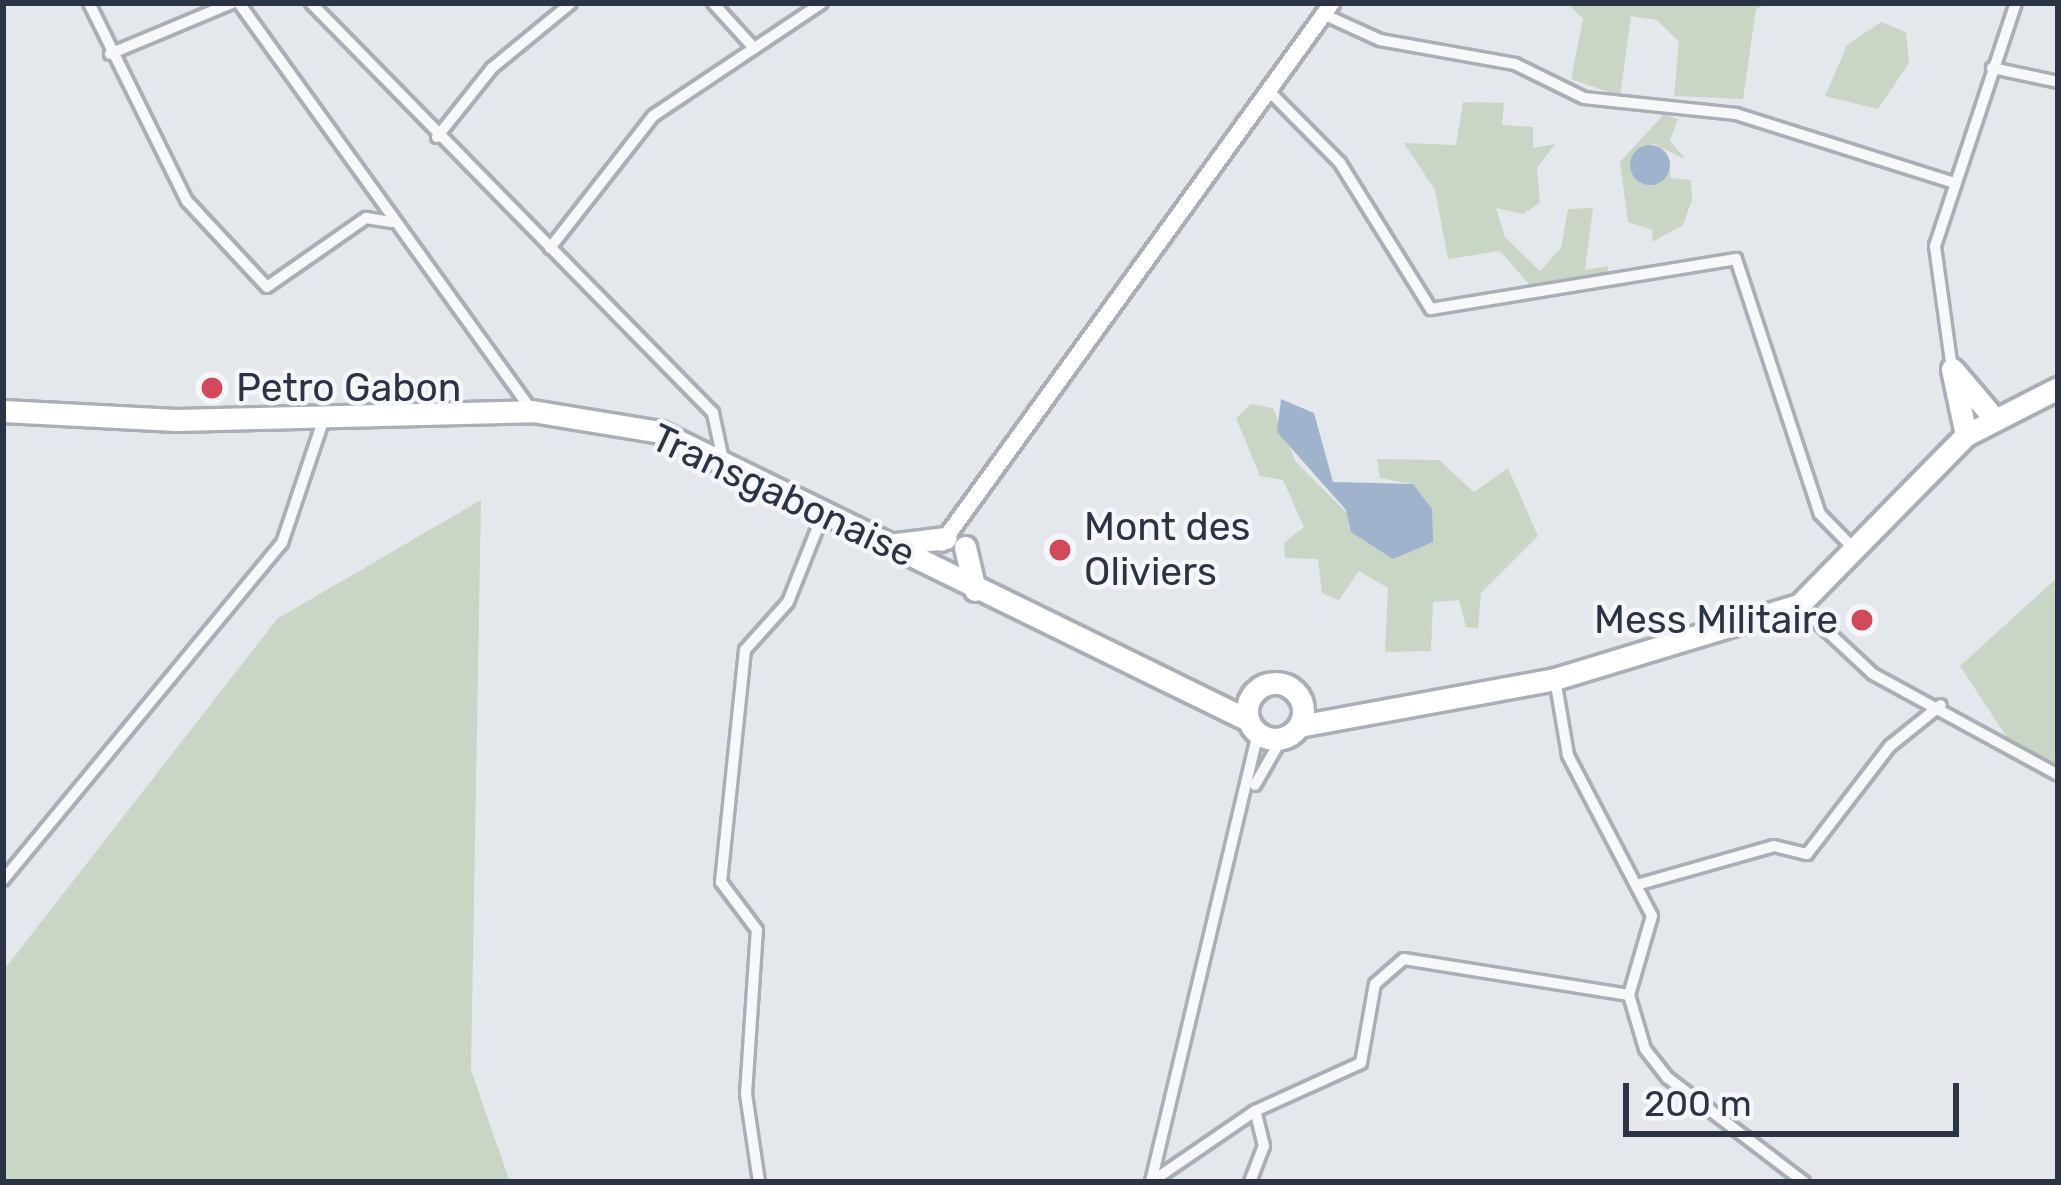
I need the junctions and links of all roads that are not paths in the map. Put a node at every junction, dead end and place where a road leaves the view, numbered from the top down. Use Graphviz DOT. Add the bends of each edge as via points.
graph roads {
  1 [pos="89,3"];
  2 [pos="236,3"];
  3 [pos="311,3"];
  4 [pos="571,3"];
  5 [pos="713,3"];
  6 [pos="822,3"];
  7 [pos="2016,3"];
  8 [pos="1327,9"];
  9 [pos="754,48"];
  10 [pos="110,53"];
  11 [pos="1993,68"];
  12 [pos="2058,82"];
  13 [pos="1271,93"];
  14 [pos="437,137"];
  15 [pos="1955,183"];
  16 [pos="392,222"];
  17 [pos="550,248"];
  18 [pos="1952,369"];
  19 [pos="2058,388"];
  20 [pos="326,411"];
  21 [pos="532,411"];
  22 [pos="3,412"];
  23 [pos="1993,416"];
  24 [pos="1966,435"];
  25 [pos="723,460"];
  26 [pos="823,514"];
  27 [pos="955,542"];
  28 [pos="886,545"];
  29 [pos="1857,551"];
  30 [pos="923,563"];
  31 [pos="946,574"];
  32 [pos="975,590"];
  33 [pos="1799,604"];
  34 [pos="1555,679"];
  35 [pos="1177,688"];
  36 [pos="1251,694"];
  37 [pos="1941,705"];
  38 [pos="1294,722"];
  39 [pos="1253,727"];
  40 [pos="2058,776"];
  41 [pos="1253,788"];
  42 [pos="3,880"];
  43 [pos="1640,884"];
  44 [pos="1629,995"];
  45 [pos="1255,1111"];
  46 [pos="758,1182"];
  47 [pos="1151,1182"];
  48 [pos="1250,1182"];
  49 [pos="1804,1182"];
  1 -- 10 [label="street"];
  2 -- 10 [label="street"];
  2 -- 16 [label="street"];
  3 -- 14 [label="street"];
  4 -- 14 [label="street" via="492,68"];
  5 -- 9 [label="street"];
  6 -- 9 [label="street"];
  7 -- 11 [label="street"];
  8 -- 13 [label="street"];
  8 -- 15 [label="street" via="1380,40 1515,64 1584,98 1736,115"];
  9 -- 17 [label="street" via="653,116"];
  10 -- 16 [label="street" via="187,201 267,286 367,218"];
  11 -- 12 [label="street"];
  11 -- 15 [label="street"];
  13 -- 27 [label="street"];
  13 -- 29 [label="street" via="1340,163 1431,309 1736,259 1820,514"];
  14 -- 17 [label="street"];
  15 -- 18 [label="street" via="1935,246"];
  16 -- 21 [label="street"];
  17 -- 25 [label="street" via="713,412"];
  18 -- 23 [label="highway"];
  18 -- 24 [label="highway"];
  19 -- 23 [label="highway"];
  20 -- 21 [label="highway, Transgabonaise"];
  20 -- 22 [label="highway, Transgabonaise" via="176,420"];
  20 -- 42 [label="street" via="282,543"];
  21 -- 25 [label="highway, Transgabonaise" via="660,432"];
  23 -- 24 [label="highway"];
  24 -- 29 [label="highway"];
  25 -- 26 [label="highway, Transgabonaise"];
  26 -- 28 [label="highway, Transgabonaise"];
  26 -- 46 [label="street" via="788,602 745,650 721,882 758,930 746,1094"];
  27 -- 28 [label="highway"];
  27 -- 30 [label="street"];
  27 -- 31 [label="street"];
  27 -- 32 [label="highway"];
  28 -- 30 [label="highway, Transgabonaise"];
  29 -- 33 [label="highway"];
  30 -- 31 [label="highway, Transgabonaise"];
  31 -- 32 [label="highway, Transgabonaise"];
  32 -- 35 [label="highway, Transgabonaise"];
  33 -- 34 [label="highway"];
  33 -- 37 [label="street" via="1873,674"];
  34 -- 38 [label="highway"];
  34 -- 43 [label="street" via="1568,755"];
  35 -- 36 [label="highway, Transgabonaise"];
  35 -- 39 [label="highway, Transgabonaise"];
  36 -- 38 [label="highway, Transgabonaise" via="1286,684"];
  36 -- 39 [label="highway"];
  37 -- 40 [label="street"];
  37 -- 43 [label="street" via="1890,746 1807,854 1774,846"];
  38 -- 39 [label="highway, Transgabonaise"];
  38 -- 41 [label="street"];
  39 -- 41 [label="street"];
  41 -- 47 [label="street"];
  43 -- 44 [label="street" via="1652,916"];
  44 -- 45 [label="street" via="1404,959 1375,984 1361,1063"];
  44 -- 49 [label="street" via="1653,1062"];
  45 -- 47 [label="street"];
  45 -- 48 [label="street" via="1264,1146"];
}
